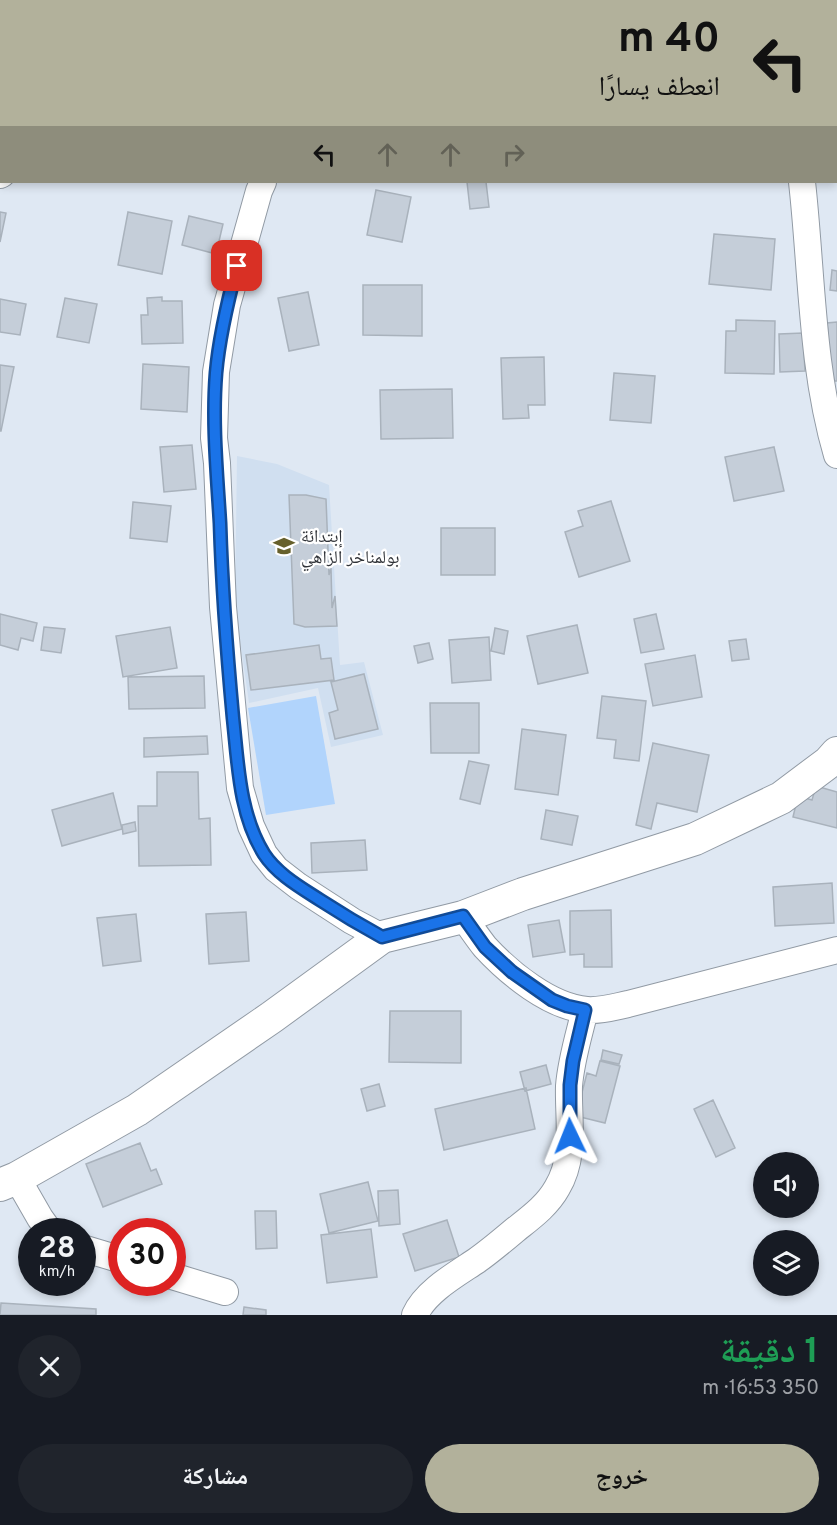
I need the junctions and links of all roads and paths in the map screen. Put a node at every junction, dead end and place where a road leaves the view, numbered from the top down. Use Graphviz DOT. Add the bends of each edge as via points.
graph roads {
  1 [pos="263,183"];
  2 [pos="802,183"];
  3 [pos="837,454"];
  4 [pos="837,753"];
  5 [pos="463,916"];
  6 [pos="382,937"];
  7 [pos="837,950"];
  8 [pos="585,1010"];
  9 [pos="8,1182"];
  10 [pos="40,1218"];
  11 [pos="186,1280"];
  12 [pos="225,1292"];
  13 [pos="415,1315"];
  1 -- 6 [label="street" via="227,305 216,372 214,438 223,607 240,788 251,826 276,869"];
  2 -- 3 [label="street" via="816,343"];
  4 -- 5 [label="street" via="781,798 695,839"];
  5 -- 6 [label="street"];
  5 -- 8 [label="street" via="485,947 512,972 552,1000"];
  6 -- 9 [label="street" via="137,1110"];
  7 -- 8 [label="street" via="628,1004"];
  8 -- 13 [label="street" via="570,1085 568,1154 557,1188 541,1209 433,1292"];
  9 -- 10 [label="street"];
  11 -- 12 [label="street"];
}
